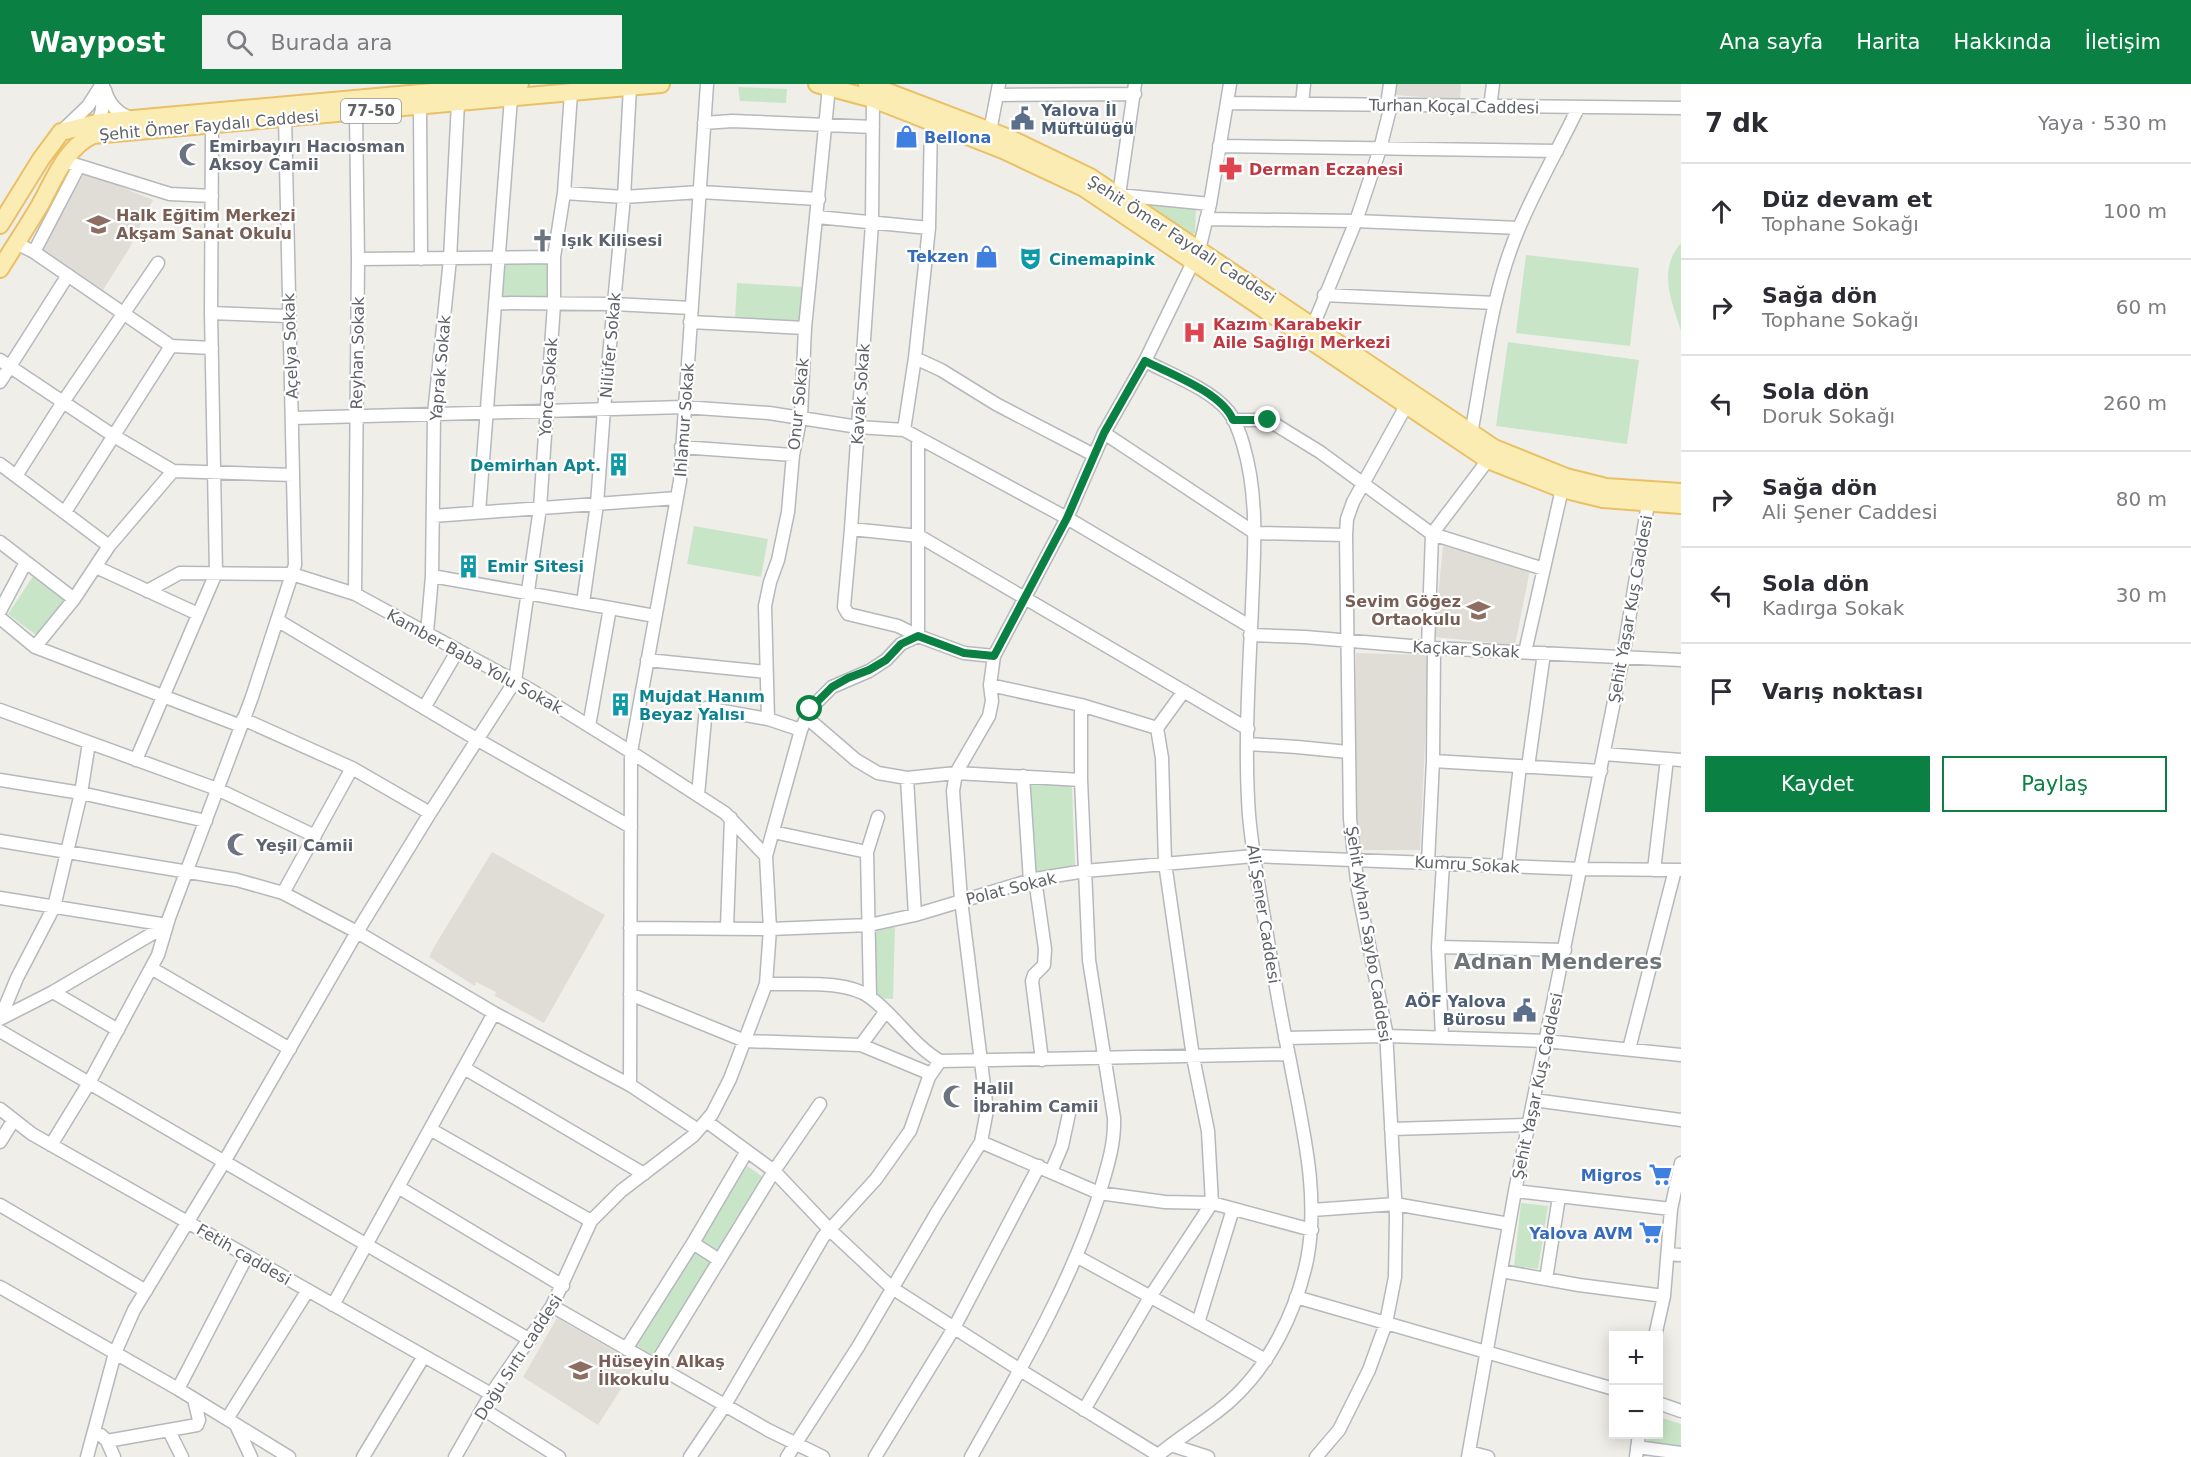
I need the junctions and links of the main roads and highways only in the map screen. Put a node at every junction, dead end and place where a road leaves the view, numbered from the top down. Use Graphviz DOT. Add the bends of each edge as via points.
graph roads {
  1 [pos="661,84"];
  2 [pos="823,85"];
  3 [pos="516,91"];
  4 [pos="870,91"];
  5 [pos="91,133"];
  6 [pos="0,225"];
  7 [pos="1196,256"];
  8 [pos="0,269"];
  9 [pos="1681,492"];
  10 [pos="1648,497"];
  11 [pos="1681,505"];
  1 -- 3 [label="main road, Şehit Ömer Faydalı Caddesi / 77-50" via="571,93"];
  2 -- 4 [label="main road, Şehit Ömer Faydalı Caddesi"];
  3 -- 5 [label="main road, Şehit Ömer Faydalı Caddesi / 77-50" via="458,103"];
  3 -- 5 [label="main road, Şehit Ömer Faydalı Caddesi / 77-50" via="134,119"];
  4 -- 7 [label="main road, Şehit Ömer Faydalı Caddesi" via="931,123 1004,150 1084,188"];
  4 -- 7 [label="main road, Şehit Ömer Faydalı Caddesi" via="990,131 1090,177"];
  5 -- 6 [label="main road, Şehit Ömer Faydalı Caddesi / 77-50" via="66,128 41,159"];
  5 -- 8 [label="main road"];
  7 -- 10 [label="main road, Şehit Ömer Faydalı Caddesi" via="1313,326 1494,448 1566,477"];
  7 -- 10 [label="main road, Şehit Ömer Faydalı Caddesi" via="1488,460 1562,489 1603,499"];
  9 -- 10 [label="main road, Şehit Ömer Faydalı Caddesi"];
  10 -- 11 [label="main road, Şehit Ömer Faydalı Caddesi"];
}
